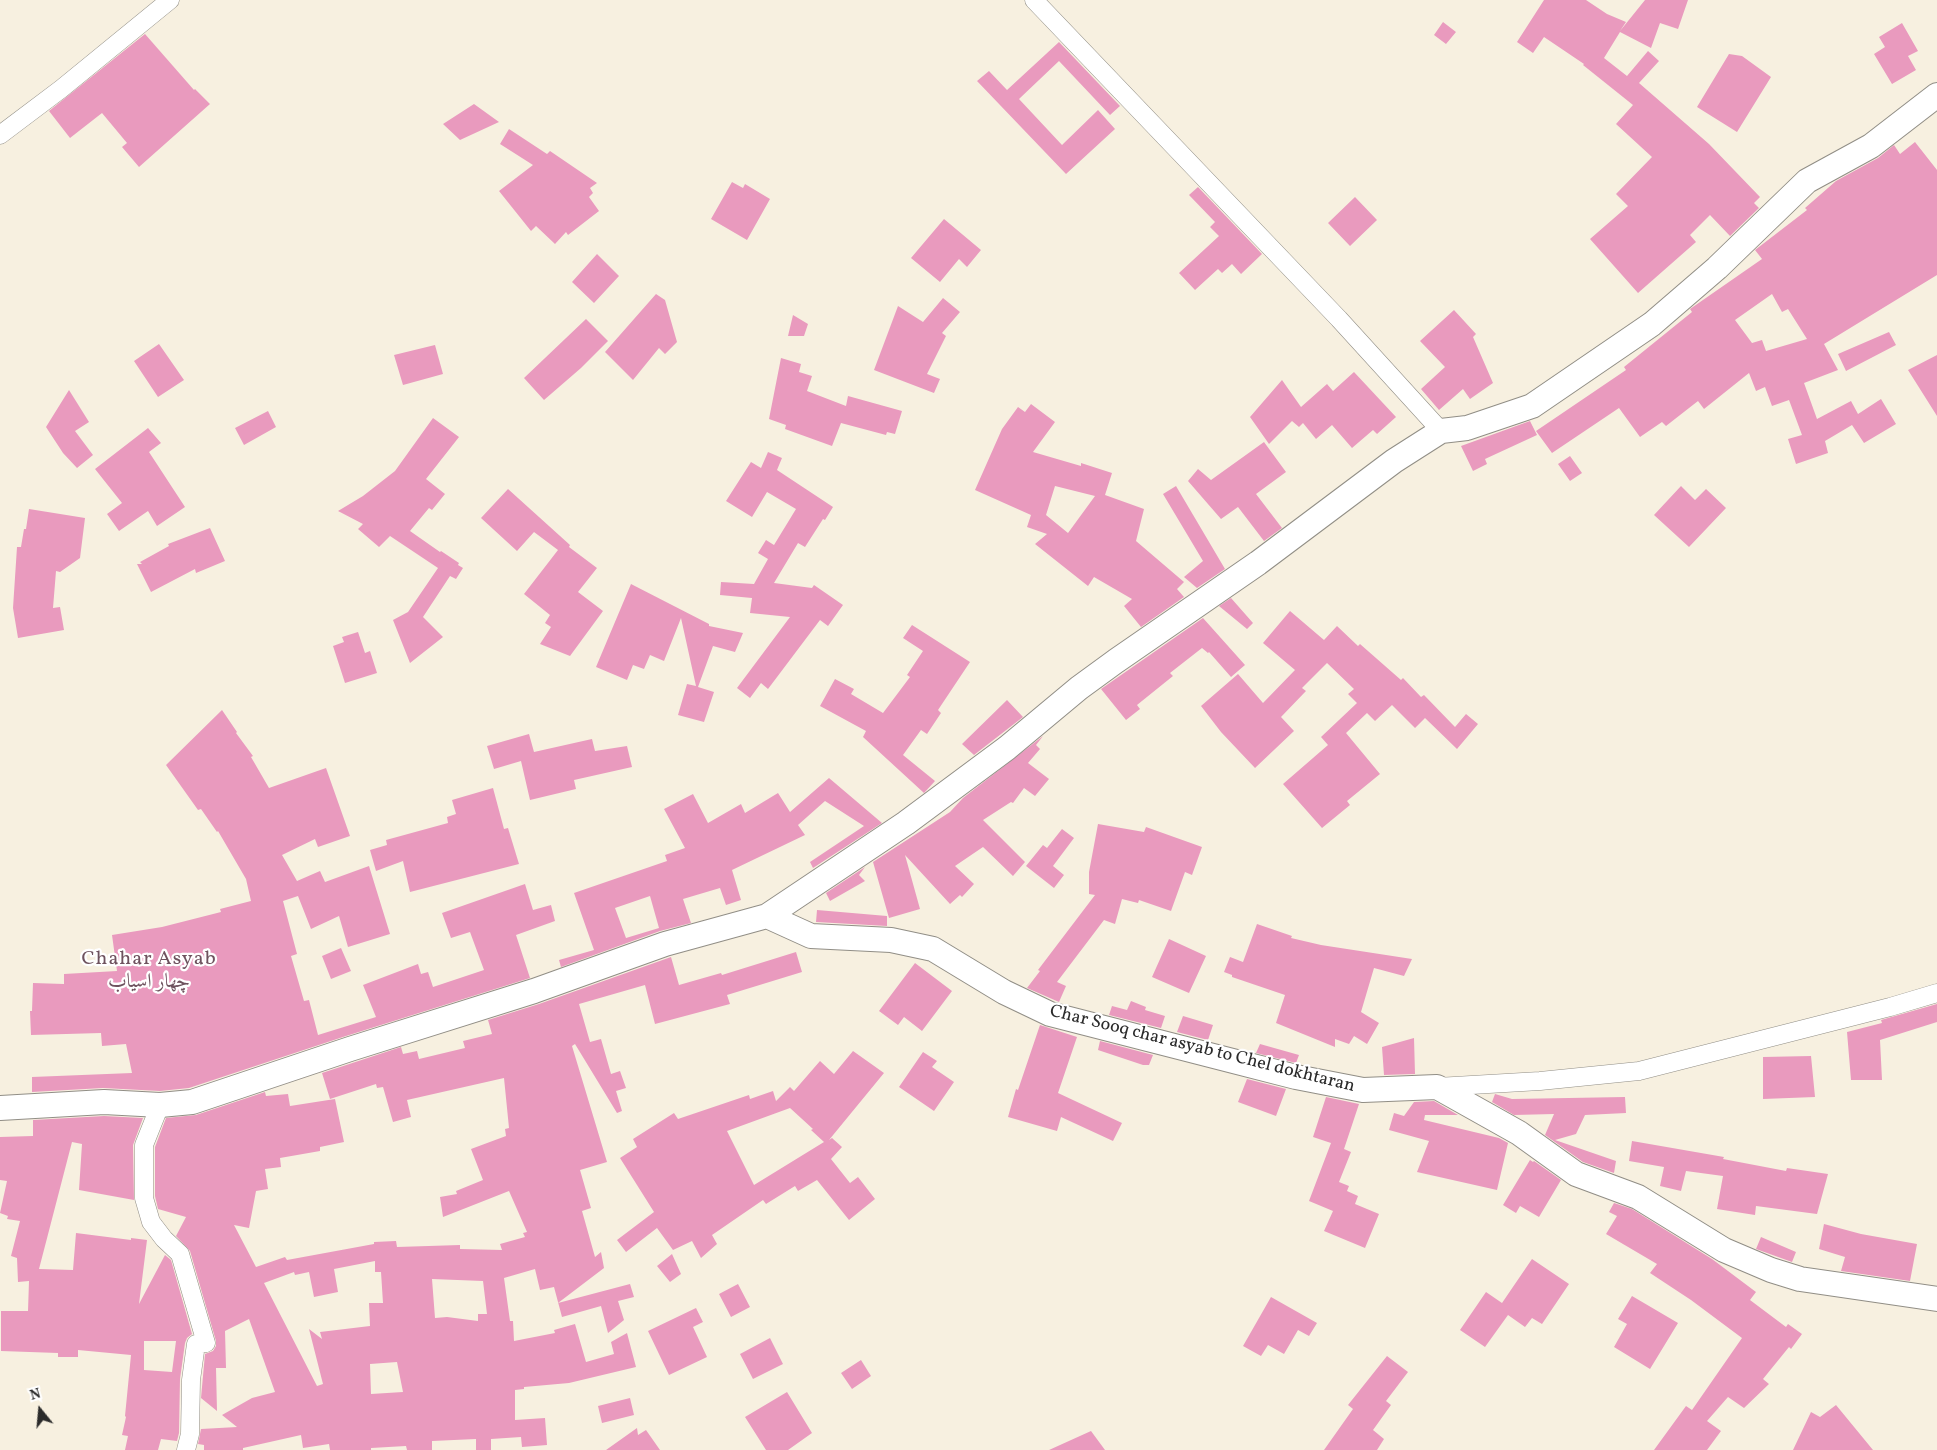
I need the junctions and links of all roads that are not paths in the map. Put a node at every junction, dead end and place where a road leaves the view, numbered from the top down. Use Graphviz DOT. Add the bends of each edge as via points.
graph roads {
  1 [pos="170,0"];
  2 [pos="1034,0"];
  3 [pos="1937,95"];
  4 [pos="0,134"];
  5 [pos="1441,431"];
  6 [pos="767,916"];
  7 [pos="1937,993"];
  8 [pos="1437,1087"];
  9 [pos="160,1105"];
  10 [pos="0,1108"];
  11 [pos="1937,1299"];
  12 [pos="186,1450"];
  1 -- 4 [label="street" via="61,90"];
  2 -- 5 [label="street" via="1339,319"];
  3 -- 5 [label="street" via="1871,146 1807,181 1717,268 1652,324 1532,406 1467,428"];
  5 -- 6 [label="street" via="1394,461 1258,563 1116,661 906,824"];
  6 -- 8 [label="street, Char Sooq char asyab to Chel dokhtaran" via="811,936 891,940 933,949 1004,992 1050,1014 1233,1061 1363,1090"];
  6 -- 9 [label="street" via="665,944 534,992 192,1102"];
  7 -- 8 [label="street" via="1639,1071"];
  8 -- 11 [label="street" via="1519,1133 1576,1174 1638,1197 1724,1250 1771,1270 1800,1279"];
  9 -- 10 [label="street" via="104,1102"];
  9 -- 12 [label="street" via="144,1145 144,1198 151,1222 180,1254 206,1343 196,1344"];
}
